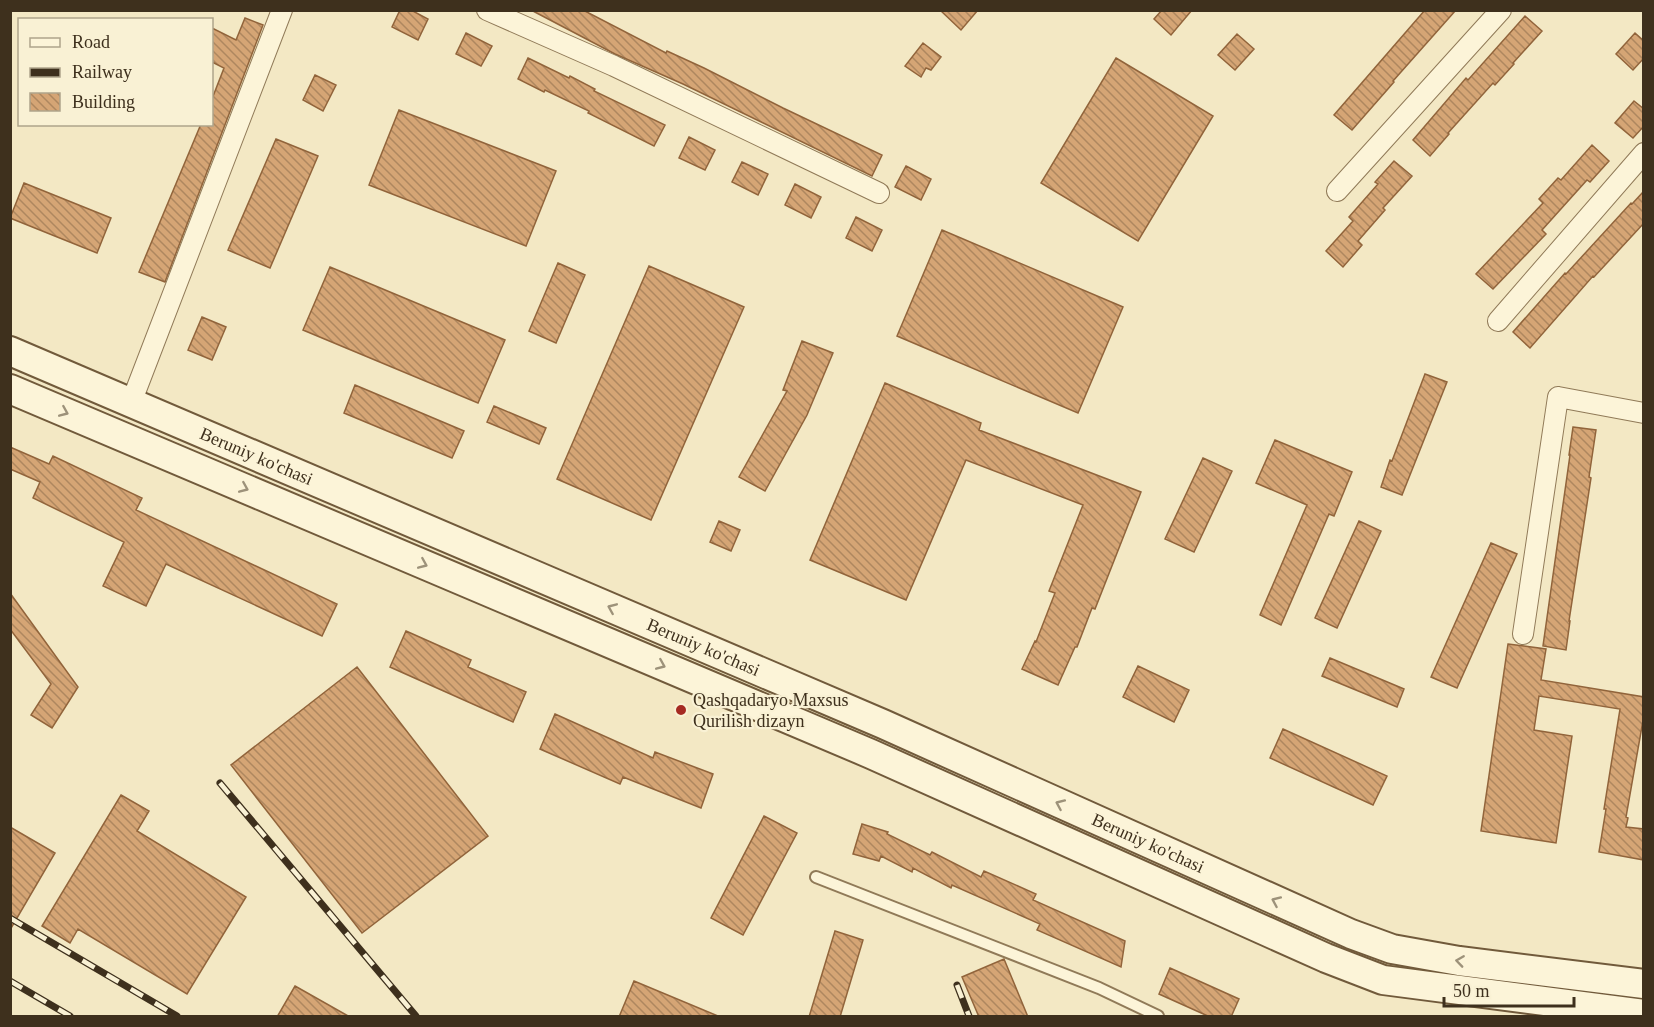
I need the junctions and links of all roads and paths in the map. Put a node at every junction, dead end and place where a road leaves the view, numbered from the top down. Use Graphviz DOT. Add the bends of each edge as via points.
graph roads {
  1 [pos="282,10"];
  2 [pos="487,10"];
  3 [pos="1501,10"];
  4 [pos="1644,153"];
  5 [pos="1337,191"];
  6 [pos="879,193"];
  7 [pos="1498,321"];
  8 [pos="10,351"];
  9 [pos="10,389"];
  10 [pos="130,403"];
  11 [pos="1644,413"];
  12 [pos="1523,634"];
  13 [pos="883,724"];
  14 [pos="871,754"];
  15 [pos="816,877"];
  16 [pos="1644,984"];
  17 [pos="1644,1014"];
  18 [pos="1158,1017"];
  1 -- 10 [label="street"];
  2 -- 6 [label="street"];
  3 -- 5 [label="street"];
  4 -- 7 [label="street"];
  8 -- 10 [label="main road, Beruniy ko'chasi"];
  9 -- 14 [label="main road, Beruniy ko'chasi, one-way"];
  13 -- 10 [label="main road, Beruniy ko'chasi, one-way"];
  11 -- 12 [label="street" via="1558,397"];
  13 -- 14 [label="main road"];
  16 -- 13 [label="main road, Beruniy ko'chasi, one-way" via="1392,949"];
  14 -- 17 [label="main road, Beruniy ko'chasi" via="1383,980"];
  15 -- 18 [label="lane" via="1099,988"];
}
